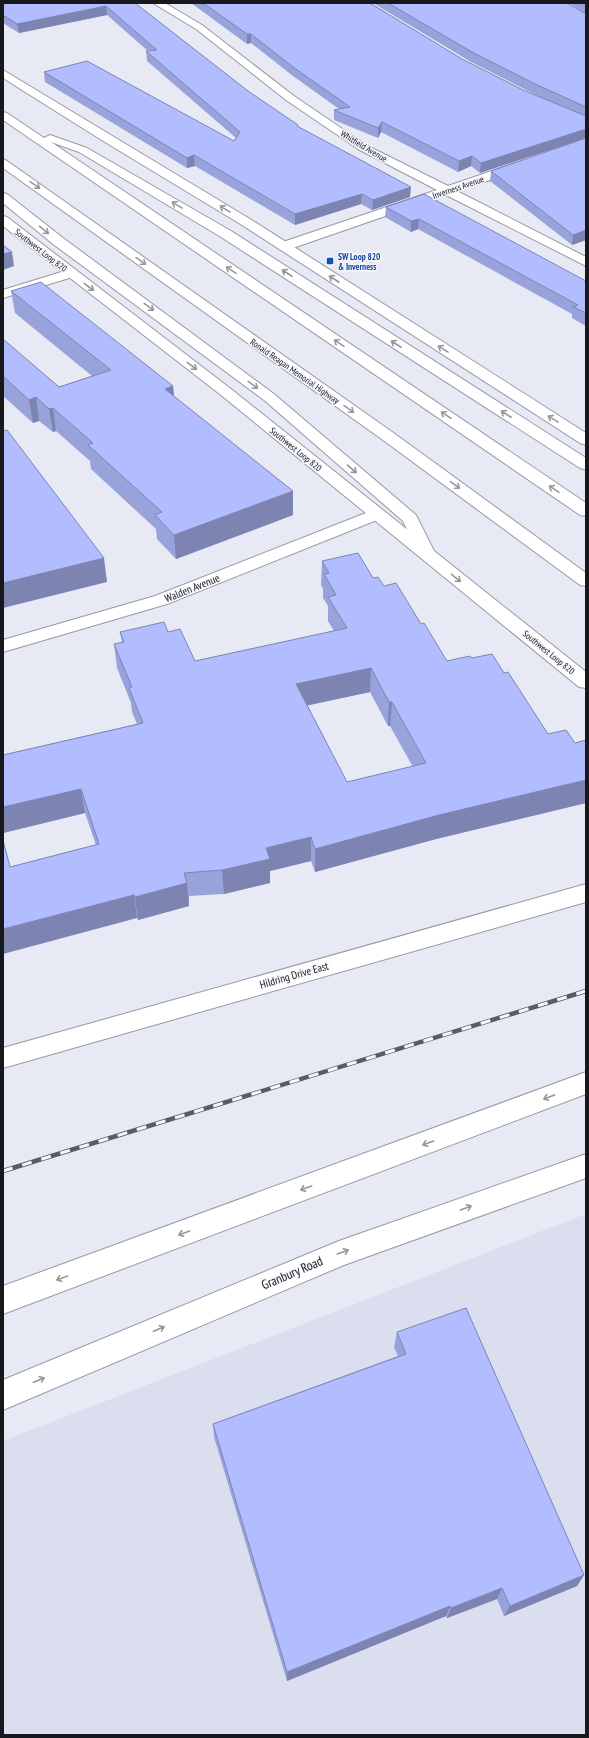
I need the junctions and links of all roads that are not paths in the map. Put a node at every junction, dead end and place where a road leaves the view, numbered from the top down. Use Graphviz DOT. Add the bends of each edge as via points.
graph roads {
  1 [pos="158,3"];
  2 [pos="3,73"];
  3 [pos="3,115"];
  4 [pos="18,126"];
  5 [pos="3,163"];
  6 [pos="527,163"];
  7 [pos="446,191"];
  8 [pos="3,197"];
  9 [pos="3,220"];
  10 [pos="285,246"];
  11 [pos="586,262"];
  12 [pos="71,273"];
  13 [pos="3,294"];
  14 [pos="586,440"];
  15 [pos="586,465"];
  16 [pos="586,511"];
  17 [pos="376,514"];
  18 [pos="426,553"];
  19 [pos="586,581"];
  20 [pos="3,646"];
  21 [pos="582,677"];
  22 [pos="586,893"];
  23 [pos="3,1058"];
  24 [pos="586,1083"];
  25 [pos="586,1166"];
  26 [pos="3,1300"];
  27 [pos="3,1395"];
  1 -- 7 [label="main road, Whitfield Avenue" via="199,28 290,98 362,147"];
  10 -- 2 [label="main road, one-way" via="98,134"];
  3 -- 4 [label="main road"];
  15 -- 4 [label="main road, one-way" via="219,230 83,150"];
  16 -- 4 [label="main road, one-way"];
  5 -- 19 [label="main road, Ronald Reagan Memorial Highway, one-way" via="382,432"];
  6 -- 7 [label="main road, Inverness Avenue"];
  7 -- 10 [label="main road, Inverness Avenue"];
  7 -- 11 [label="main road, Whitfield Avenue"];
  8 -- 18 [label="main road, one-way" via="58,241 269,397 410,519"];
  9 -- 12 [label="main road, Southwest Loop 820"];
  14 -- 10 [label="main road, one-way"];
  12 -- 13 [label="main road"];
  12 -- 17 [label="main road, Southwest Loop 820, one-way" via="226,392"];
  17 -- 18 [label="main road, Southwest Loop 820"];
  17 -- 20 [label="main road, Walden Avenue" via="161,600"];
  18 -- 21 [label="main road, Southwest Loop 820, one-way"];
  22 -- 23 [label="main road, Hildring Drive East"];
  24 -- 26 [label="main road, one-way"];
  27 -- 25 [label="main road, Granbury Road, one-way" via="339,1254"];
}
